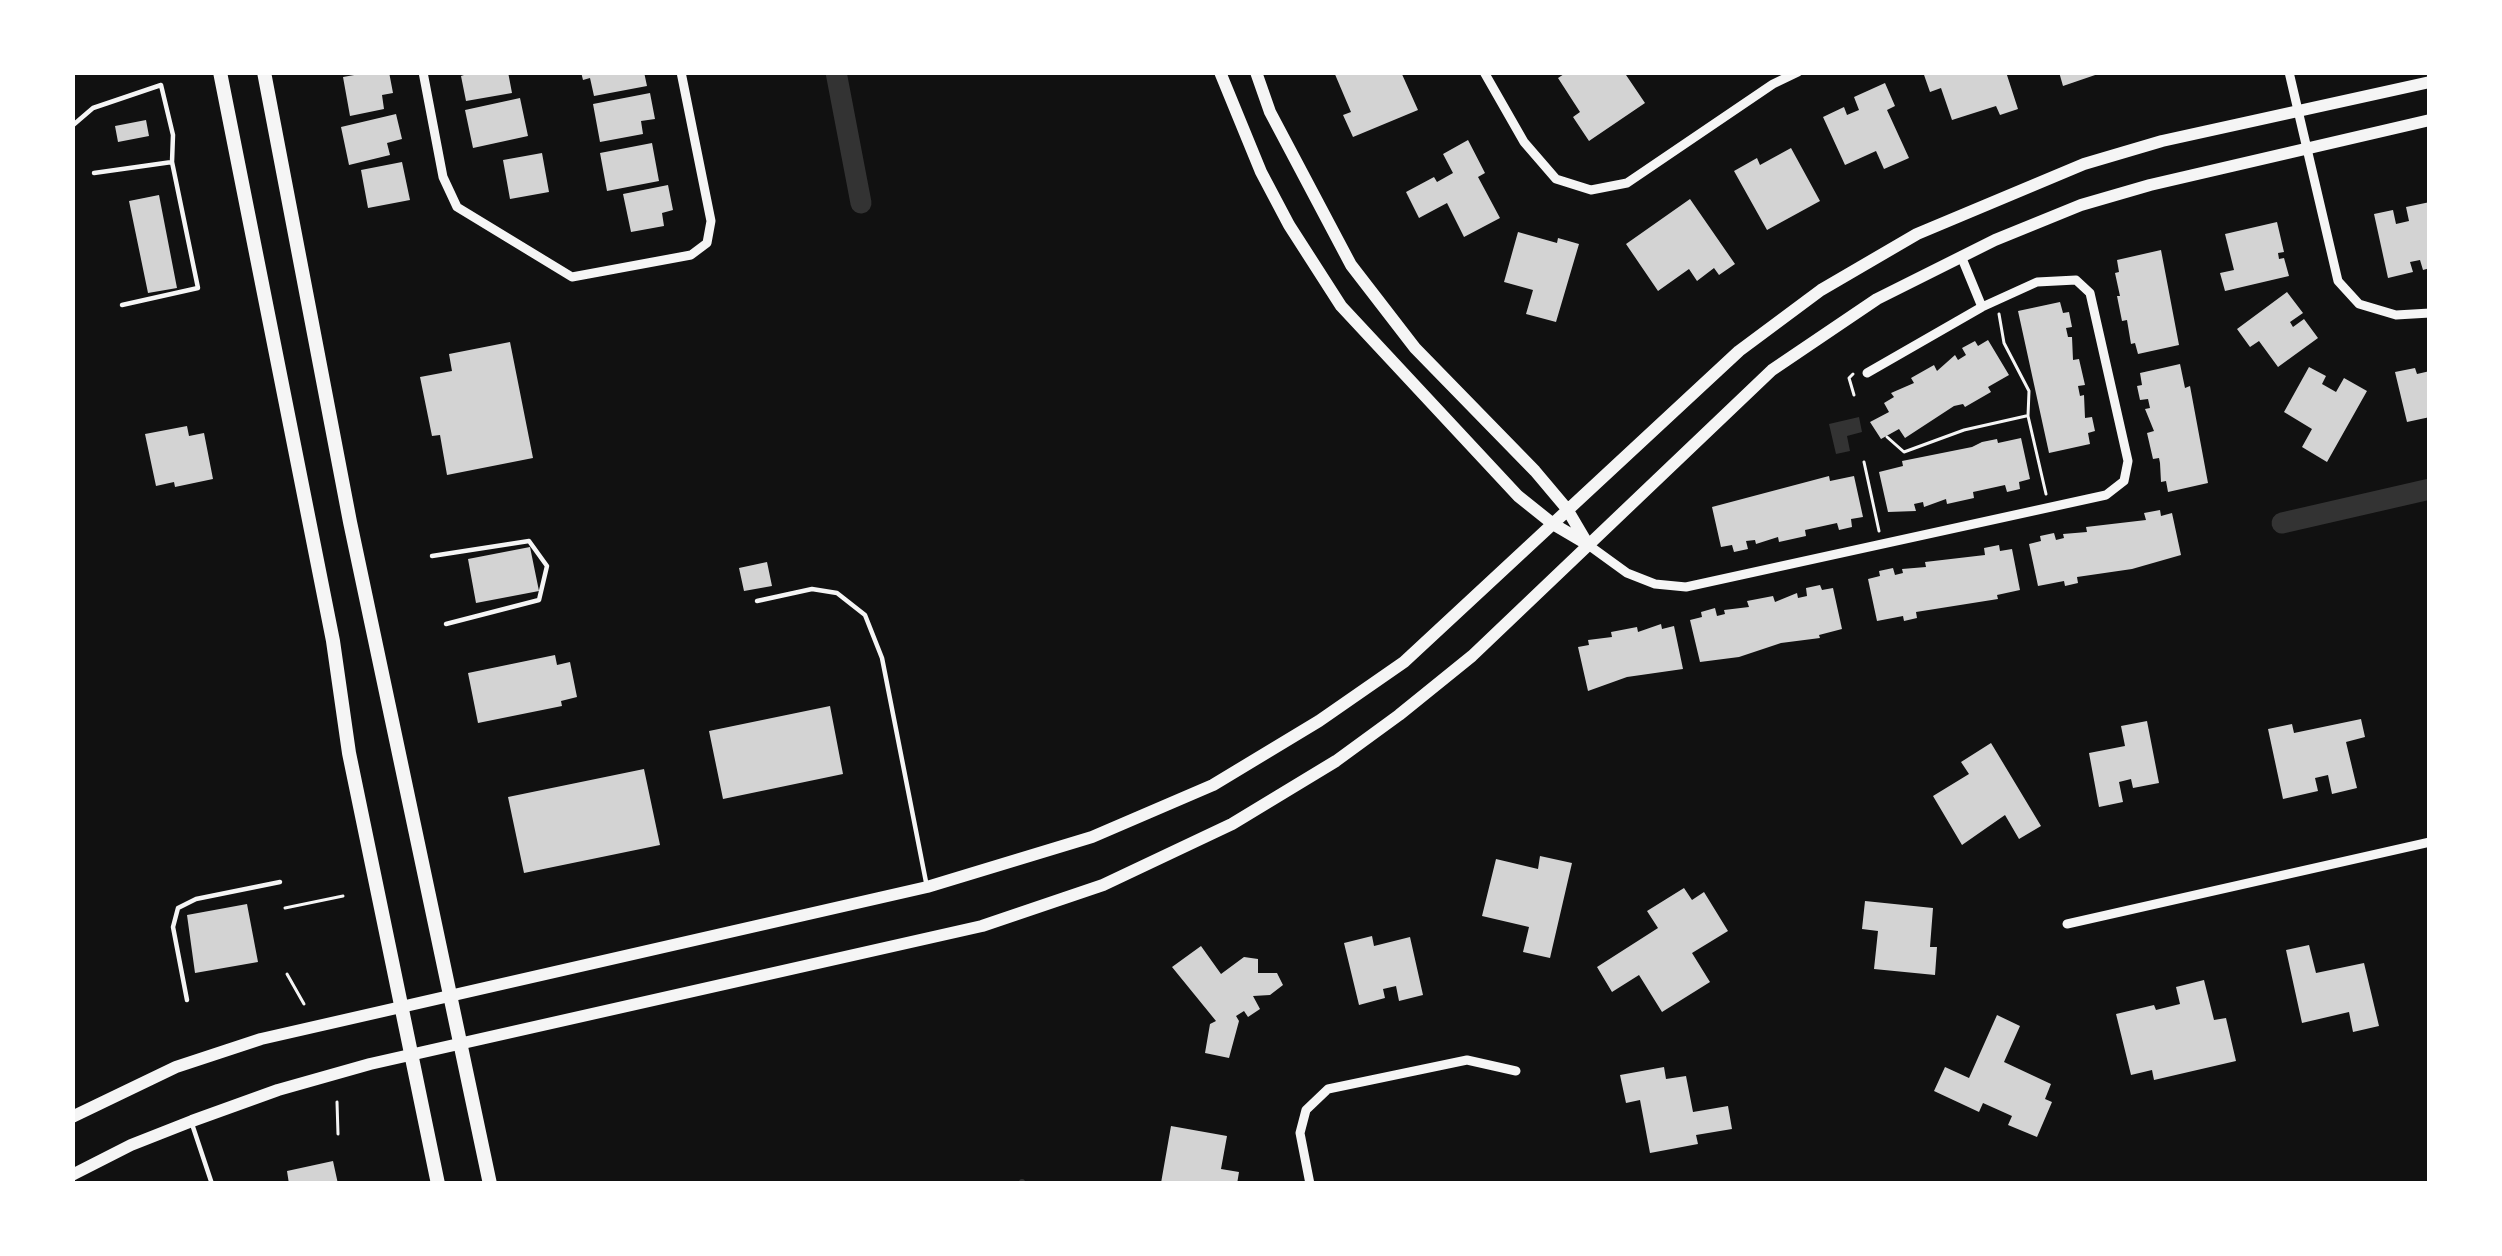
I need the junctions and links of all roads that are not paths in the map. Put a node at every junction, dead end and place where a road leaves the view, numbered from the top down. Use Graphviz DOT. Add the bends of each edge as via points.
graph roads {
  1 [pos="220,72"];
  2 [pos="264,72"];
  3 [pos="423,72"];
  4 [pos="681,72"];
  5 [pos="1220,72"];
  6 [pos="1256,72"];
  7 [pos="1484,72"];
  8 [pos="1798,72"];
  9 [pos="2289,72"];
  10 [pos="2430,82"];
  11 [pos="2298,112"];
  12 [pos="2430,120"];
  13 [pos="72,126"];
  14 [pos="2306,148"];
  15 [pos="172,162"];
  16 [pos="94,173"];
  17 [pos="1961,256"];
  18 [pos="122,305"];
  19 [pos="1982,307"];
  20 [pos="2430,313"];
  21 [pos="1867,373"];
  22 [pos="1567,509"];
  23 [pos="1553,524"];
  24 [pos="1587,544"];
  25 [pos="432,556"];
  26 [pos="758,601"];
  27 [pos="446,624"];
  28 [pos="2430,842"];
  29 [pos="280,882"];
  30 [pos="927,887"];
  31 [pos="2066,924"];
  32 [pos="449,994"];
  33 [pos="187,1000"];
  34 [pos="403,1006"];
  35 [pos="463,1045"];
  36 [pos="412,1055"];
  37 [pos="1516,1071"];
  38 [pos="72,1117"];
  39 [pos="191,1121"];
  40 [pos="72,1175"];
  41 [pos="212,1184"];
  42 [pos="438,1184"];
  43 [pos="490,1184"];
  44 [pos="1310,1184"];
  1 -- 34 [label="main road"];
  2 -- 32 [label="main road"];
  3 -- 4 [label="street" via="443,177 457,207 572,278 691,255 707,243 711,221"];
  5 -- 23 [label="street" via="1288,225 1341,306"];
  6 -- 22 [label="street" via="1312,198 1384,310"];
  7 -- 8 [label="street" via="1556,179 1591,190 1628,182"];
  9 -- 11 [label="street"];
  10 -- 11 [label="street"];
  11 -- 14 [label="street"];
  11 -- 22 [label="street" via="2084,164 1917,234 1762,332"];
  12 -- 14 [label="street"];
  13 -- 15 [label="lane" via="94,108 161,85"];
  14 -- 17 [label="street" via="2081,206"];
  14 -- 20 [label="street" via="2338,281 2359,304"];
  15 -- 16 [label="lane"];
  15 -- 18 [label="lane" via="198,288"];
  17 -- 19 [label="street"];
  17 -- 24 [label="street" via="1877,299 1772,370"];
  19 -- 21 [label="street"];
  19 -- 24 [label="street" via="2059,278 2090,293 2128,461 2124,481 2106,495 1686,586 1627,573"];
  22 -- 23 [label="street"];
  22 -- 24 [label="street"];
  23 -- 24 [label="street"];
  23 -- 30 [label="street" via="1404,662 1213,784 1092,837"];
  24 -- 35 [label="street" via="1472,656 1336,761 1232,824 1103,885 982,926"];
  25 -- 27 [label="lane" via="529,542 547,566 538,600"];
  26 -- 30 [label="lane" via="837,592 865,615 882,658"];
  28 -- 31 [label="street"];
  29 -- 33 [label="lane" via="178,908 173,927"];
  30 -- 32 [label="street"];
  32 -- 34 [label="street"];
  32 -- 35 [label="main road"];
  34 -- 36 [label="main road"];
  34 -- 38 [label="street" via="176,1067"];
  35 -- 36 [label="street"];
  35 -- 43 [label="main road"];
  36 -- 39 [label="street"];
  36 -- 42 [label="main road"];
  37 -- 44 [label="street" via="1467,1060 1328,1089 1306,1110 1300,1133"];
  39 -- 40 [label="street"];
  39 -- 41 [label="lane"];
}
